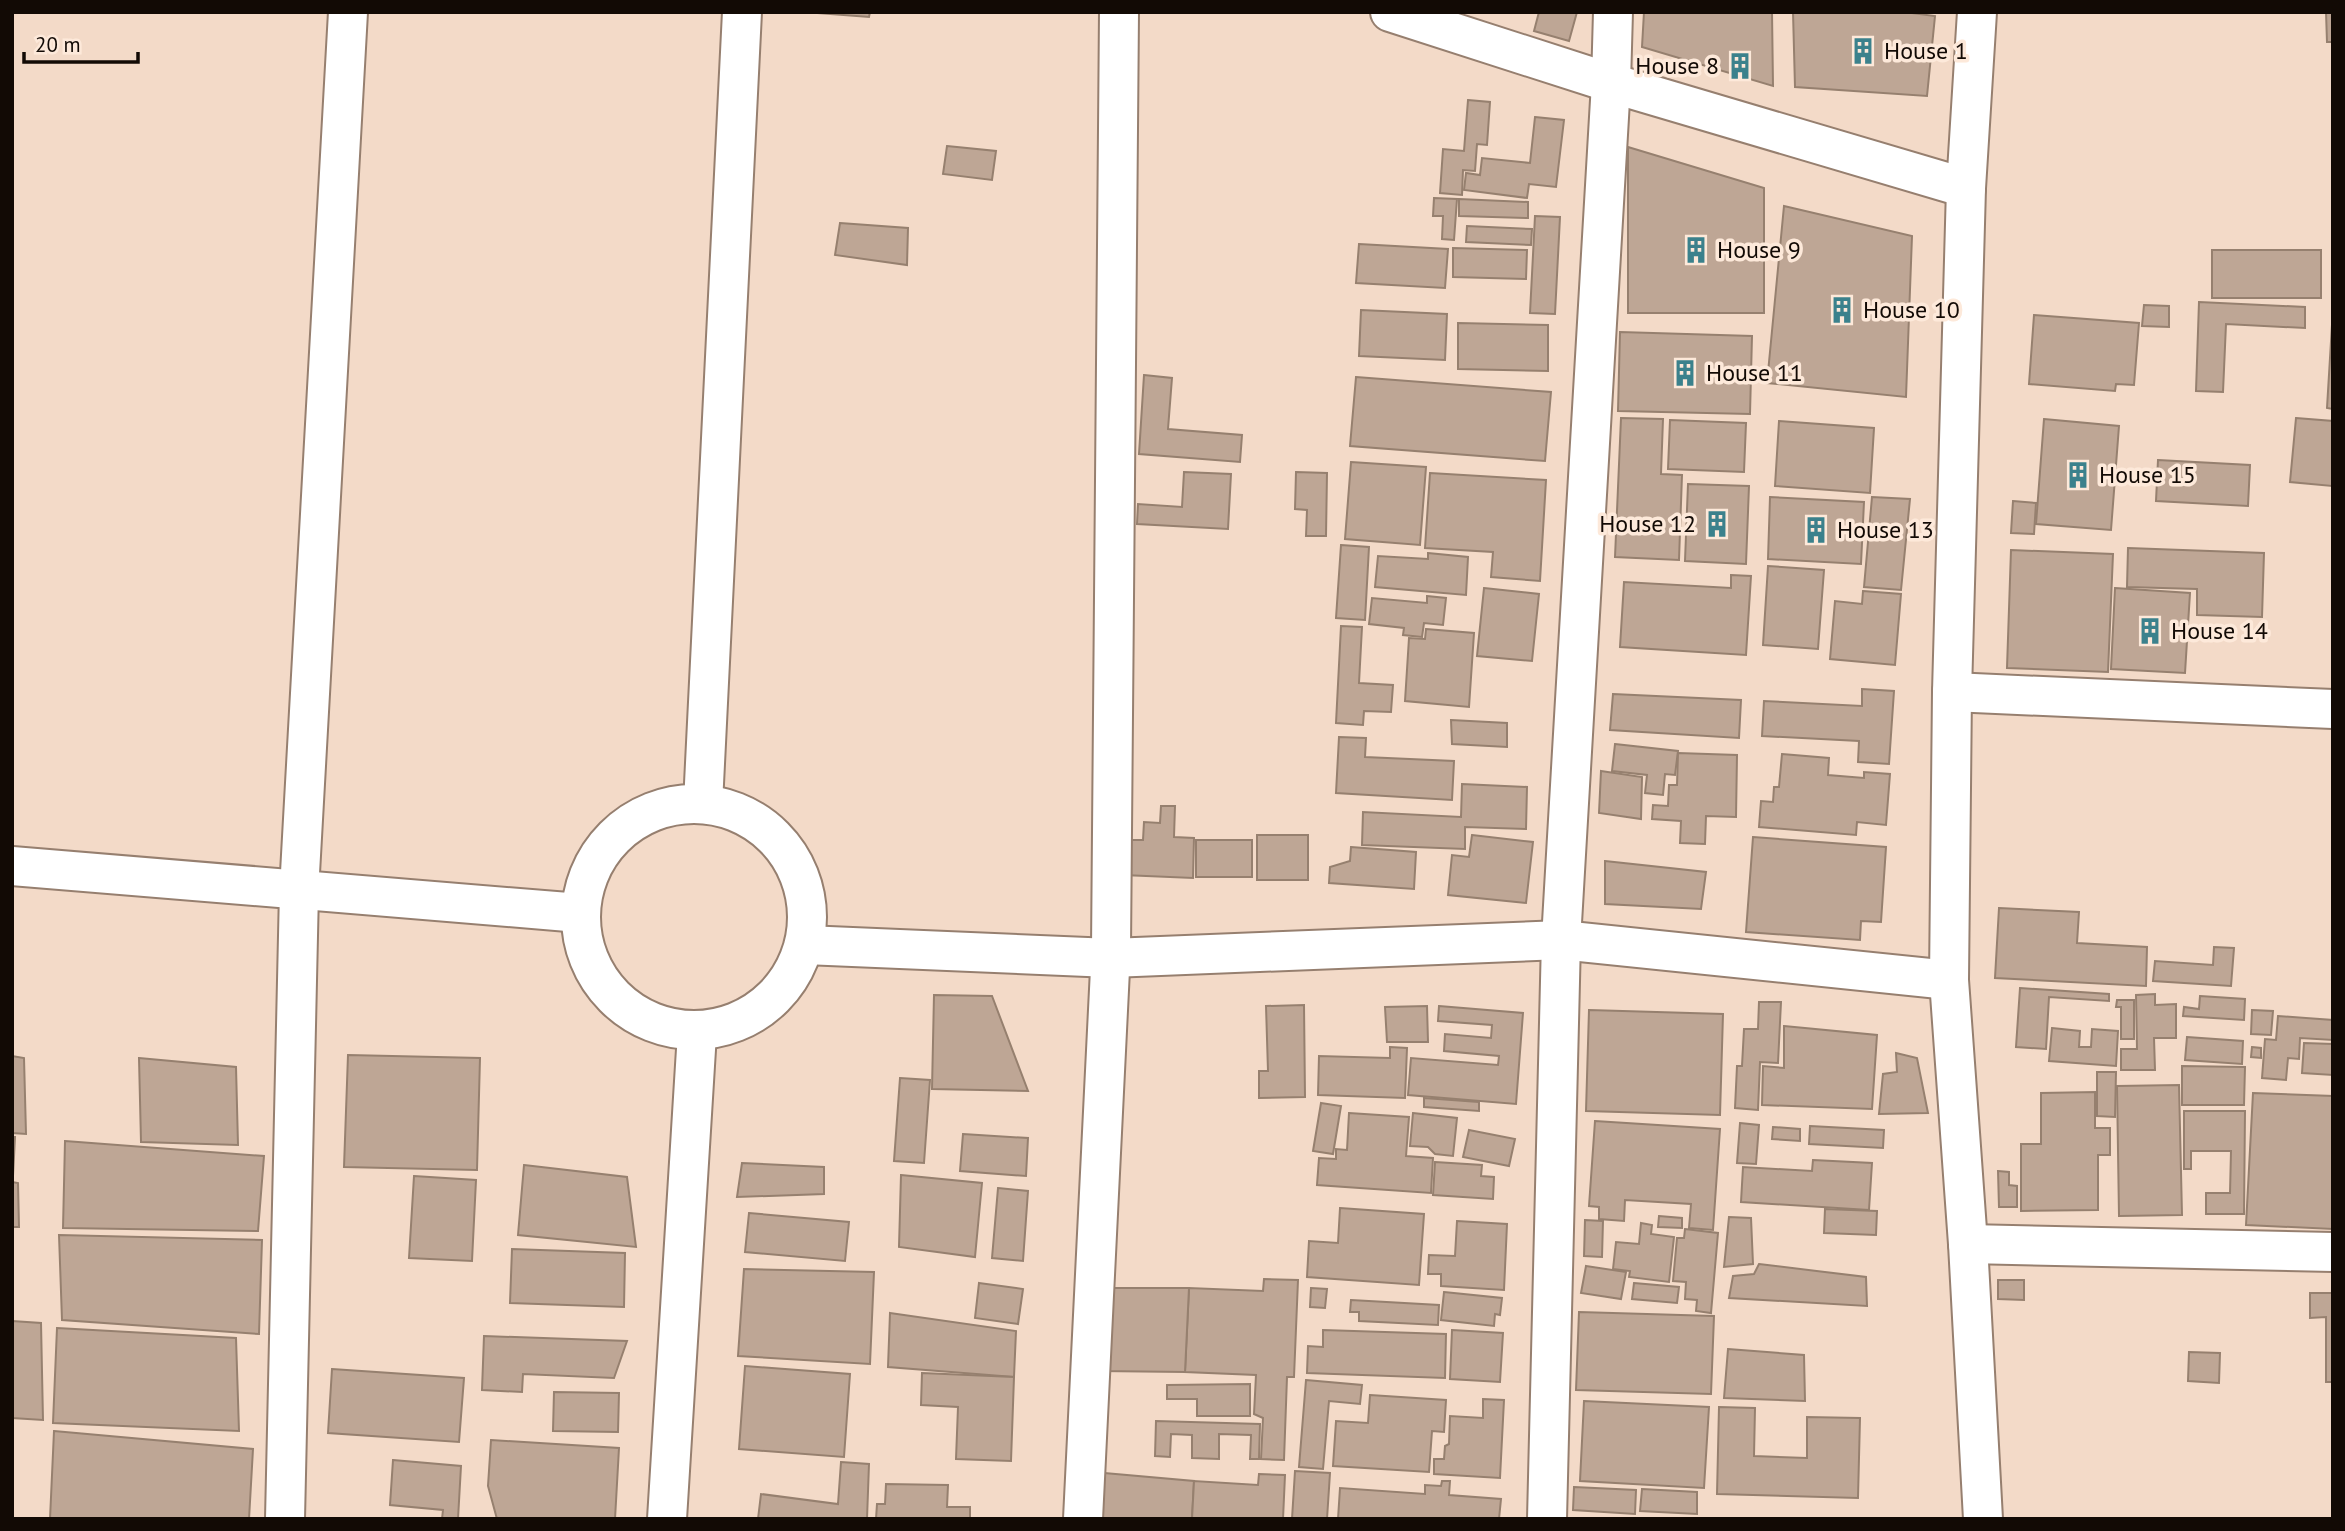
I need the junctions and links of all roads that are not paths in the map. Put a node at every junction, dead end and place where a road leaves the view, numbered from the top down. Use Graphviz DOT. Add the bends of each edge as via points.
graph roads {
  1 [pos="348,12"];
  2 [pos="742,12"];
  3 [pos="1119,12"];
  4 [pos="1390,12"];
  5 [pos="1613,12"];
  6 [pos="1977,12"];
  7 [pos="1611,83"];
  8 [pos="1966,188"];
  9 [pos="1952,692"];
  10 [pos="2333,709"];
  11 [pos="704,804"];
  12 [pos="12,866"];
  13 [pos="299,891"];
  14 [pos="580,913"];
  15 [pos="1561,940"];
  16 [pos="805,945"];
  17 [pos="1111,958"];
  18 [pos="1949,980"];
  19 [pos="697,1033"];
  20 [pos="1968,1244"];
  21 [pos="2333,1252"];
  22 [pos="285,1519"];
  23 [pos="667,1519"];
  24 [pos="1083,1519"];
  25 [pos="1548,1519"];
  26 [pos="1983,1519"];
  1 -- 13 [label="street"];
  2 -- 11 [label="street"];
  3 -- 17 [label="street"];
  4 -- 7 [label="street"];
  5 -- 7 [label="street"];
  6 -- 8 [label="street"];
  7 -- 8 [label="street"];
  7 -- 15 [label="street"];
  8 -- 9 [label="street"];
  9 -- 10 [label="street"];
  9 -- 18 [label="street"];
  11 -- 14 [label="street" via="667,807 633,821 606,845 588,877"];
  11 -- 16 [label="street" via="735,811 763,826 785,849 801,877 808,907"];
  12 -- 13 [label="street"];
  13 -- 14 [label="street"];
  13 -- 22 [label="street"];
  14 -- 19 [label="street" via="585,948 601,982 626,1008 659,1025"];
  15 -- 17 [label="street"];
  15 -- 18 [label="street"];
  15 -- 25 [label="street"];
  16 -- 17 [label="street"];
  16 -- 19 [label="street" via="790,979 765,1007 732,1025"];
  17 -- 24 [label="street"];
  18 -- 20 [label="street"];
  19 -- 23 [label="street"];
  20 -- 21 [label="street"];
  20 -- 26 [label="street"];
}
